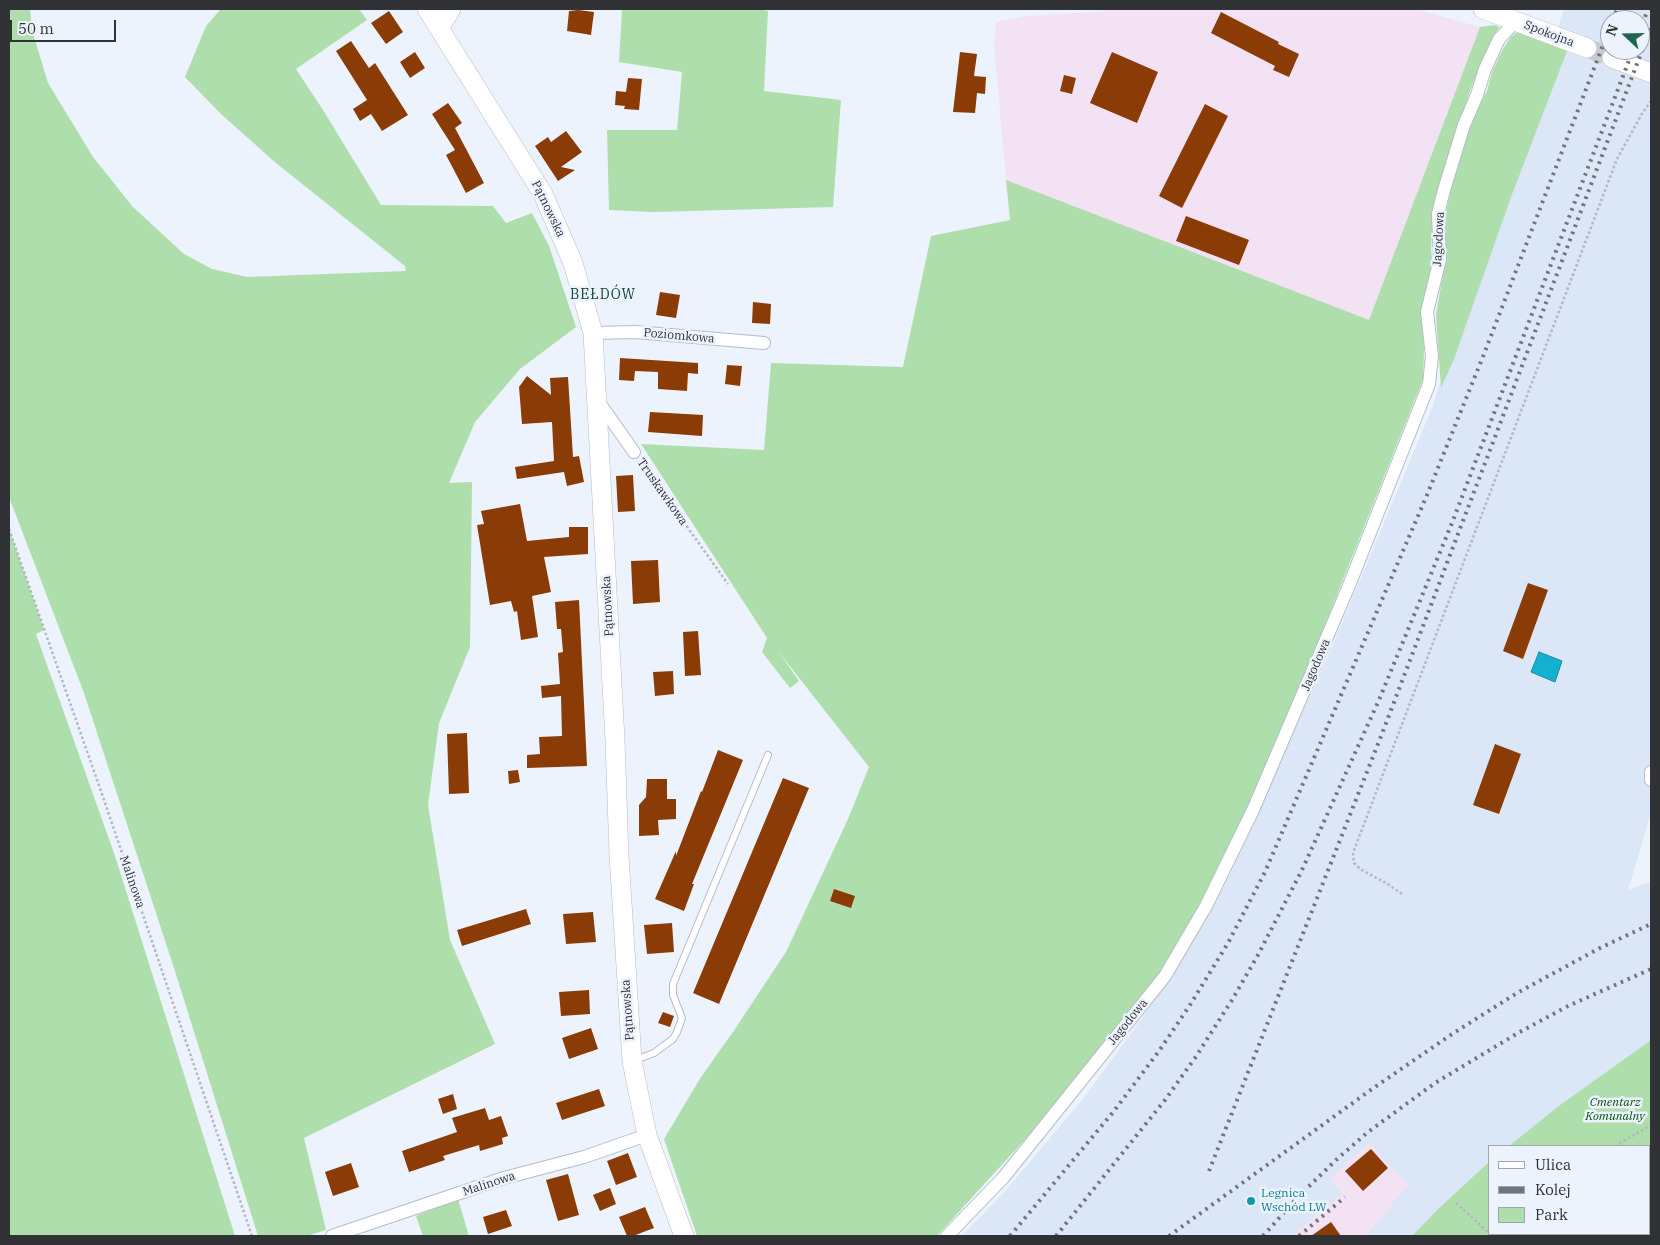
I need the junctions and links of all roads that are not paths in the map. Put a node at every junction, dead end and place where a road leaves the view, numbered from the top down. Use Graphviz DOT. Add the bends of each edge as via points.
graph roads {
  1 [pos="427,9"];
  2 [pos="451,9"];
  3 [pos="1483,9"];
  4 [pos="1511,16"];
  5 [pos="440,27"];
  6 [pos="1587,48"];
  7 [pos="1617,60"];
  8 [pos="1651,73"];
  9 [pos="593,333"];
  10 [pos="764,344"];
  11 [pos="596,399"];
  12 [pos="634,452"];
  13 [pos="768,755"];
  14 [pos="1651,772"];
  15 [pos="1651,780"];
  16 [pos="632,1061"];
  17 [pos="647,1136"];
  18 [pos="332,1236"];
  19 [pos="684,1236"];
  20 [pos="947,1236"];
  1 -- 5 [label="street, Pątnowska"];
  2 -- 5 [label="street"];
  3 -- 4 [label="street, Spokojna"];
  4 -- 6 [label="street, Spokojna"];
  4 -- 20 [label="street, Jagodowa" via="1484,69 1438,214 1440,259 1428,312 1432,356 1429,384 1348,588 1253,810 1206,906 1165,976 1003,1178"];
  5 -- 9 [label="street, Pątnowska" via="542,194 573,263"];
  7 -- 8 [label="street"];
  9 -- 10 [label="street, Poziomkowa" via="635,332"];
  9 -- 11 [label="street, Pątnowska"];
  11 -- 12 [label="street, Truskawkowa"];
  11 -- 16 [label="street, Pątnowska"];
  13 -- 16 [label="lane" via="673,984 682,1018 677,1032 654,1053"];
  14 -- 15 [label="street"];
  16 -- 17 [label="street, Pątnowska"];
  17 -- 18 [label="street, Malinowa" via="504,1178"];
  17 -- 19 [label="street, Pątnowska"];
}
